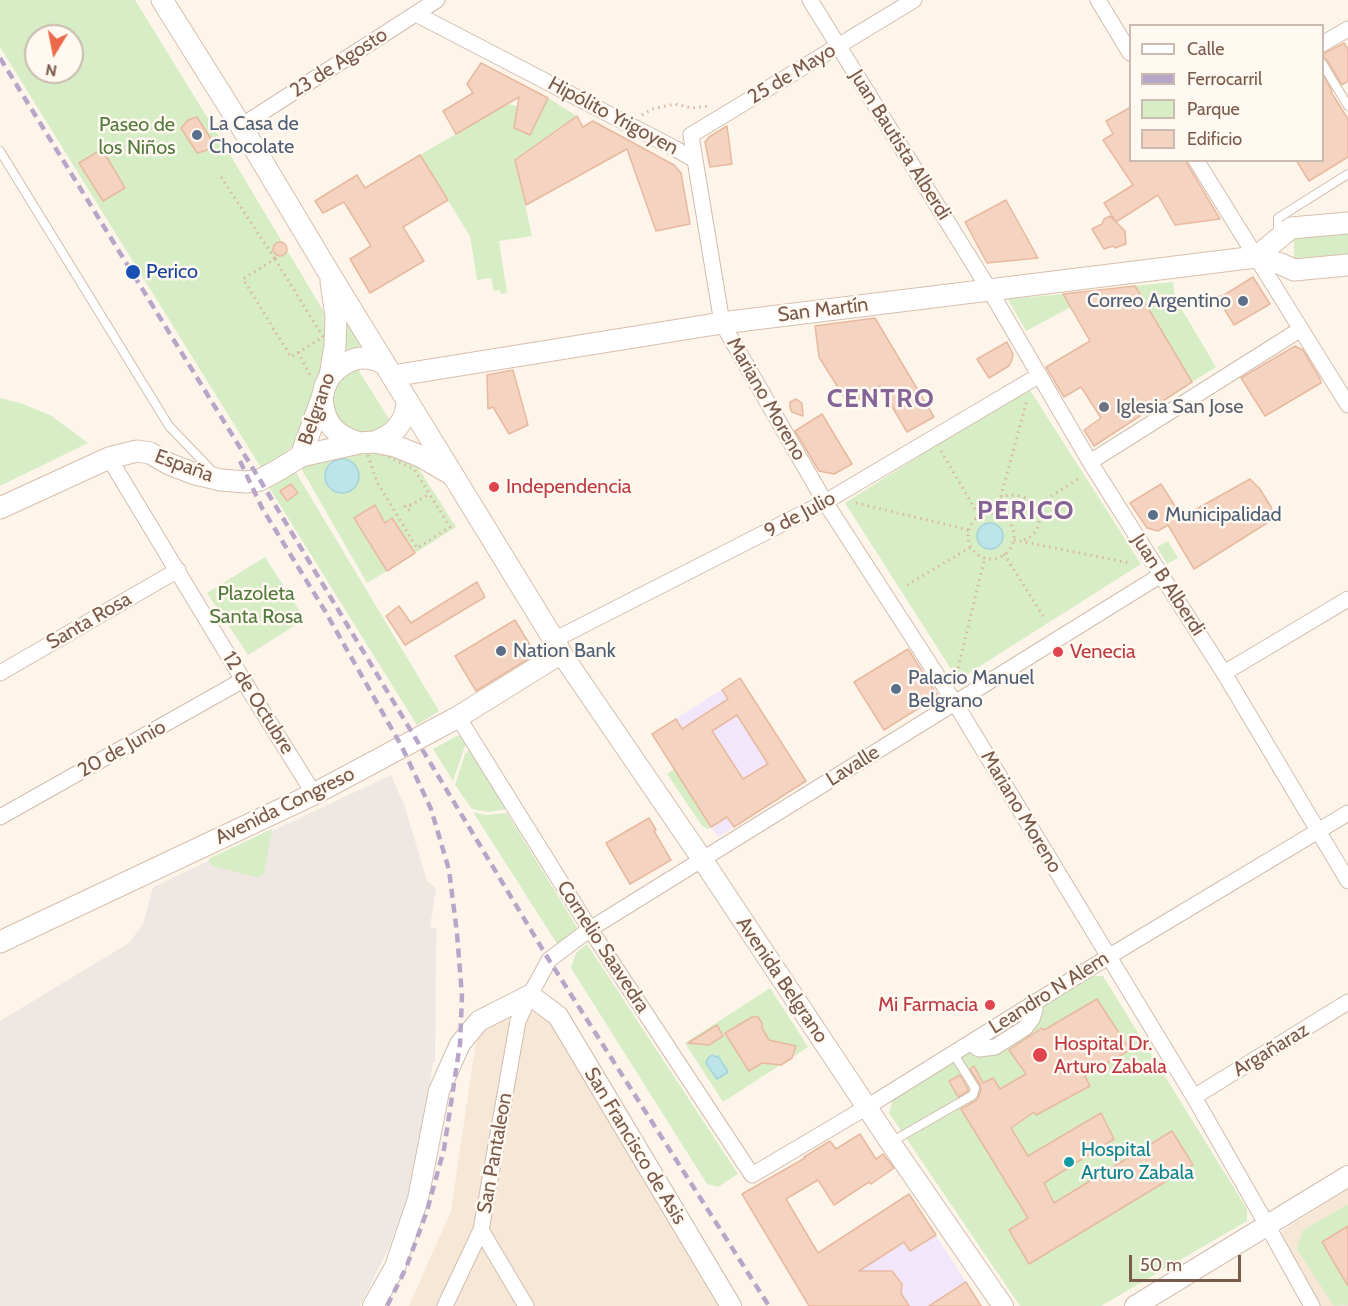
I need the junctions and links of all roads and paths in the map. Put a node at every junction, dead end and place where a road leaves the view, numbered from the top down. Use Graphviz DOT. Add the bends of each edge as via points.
graph roads {
  1 [pos="162,0"];
  2 [pos="437,0"];
  3 [pos="810,0"];
  4 [pos="914,0"];
  5 [pos="1098,0"];
  6 [pos="416,14"];
  7 [pos="1348,29"];
  8 [pos="1324,44"];
  9 [pos="839,46"];
  10 [pos="1129,50"];
  11 [pos="1324,65"];
  12 [pos="713,105"];
  13 [pos="1348,106"];
  14 [pos="636,119"];
  15 [pos="241,126"];
  16 [pos="691,135"];
  17 [pos="674,148"];
  18 [pos="0,151"];
  19 [pos="695,160"];
  20 [pos="1197,162"];
  21 [pos="1348,174"];
  22 [pos="221,177"];
  23 [pos="1348,223"];
  24 [pos="1278,240"];
  25 [pos="1256,257"];
  26 [pos="275,259"];
  27 [pos="1281,264"];
  28 [pos="1348,265"];
  29 [pos="329,273"];
  30 [pos="988,290"];
  31 [pos="722,323"];
  32 [pos="1301,329"];
  33 [pos="298,352"];
  34 [pos="389,370"];
  35 [pos="1038,376"];
  36 [pos="323,386"];
  37 [pos="1027,398"];
  38 [pos="407,399"];
  39 [pos="1348,405"];
  40 [pos="366,442"];
  41 [pos="941,451"];
  42 [pos="301,456"];
  43 [pos="109,458"];
  44 [pos="1090,462"];
  45 [pos="454,476"];
  46 [pos="1078,479"];
  47 [pos="221,480"];
  48 [pos="429,494"];
  49 [pos="825,502"];
  50 [pos="999,502"];
  51 [pos="856,503"];
  52 [pos="410,506"];
  53 [pos="1036,506"];
  54 [pos="0,508"];
  55 [pos="996,514"];
  56 [pos="979,516"];
  57 [pos="969,530"];
  58 [pos="1013,540"];
  59 [pos="1020,541"];
  60 [pos="971,547"];
  61 [pos="1004,554"];
  62 [pos="985,557"];
  63 [pos="1130,563"];
  64 [pos="178,570"];
  65 [pos="1161,575"];
  66 [pos="907,585"];
  67 [pos="1348,599"];
  68 [pos="1043,616"];
  69 [pos="557,647"];
  70 [pos="958,668"];
  71 [pos="0,673"];
  72 [pos="1224,673"];
  73 [pos="243,680"];
  74 [pos="955,703"];
  75 [pos="458,717"];
  76 [pos="314,794"];
  77 [pos="1348,813"];
  78 [pos="0,817"];
  79 [pos="1318,831"];
  80 [pos="702,859"];
  81 [pos="1348,881"];
  82 [pos="590,929"];
  83 [pos="0,942"];
  84 [pos="1108,957"];
  85 [pos="549,960"];
  86 [pos="530,995"];
  87 [pos="1348,1002"];
  88 [pos="953,1053"];
  89 [pos="1194,1097"];
  90 [pos="867,1107"];
  91 [pos="890,1142"];
  92 [pos="752,1175"];
  93 [pos="1348,1176"];
  94 [pos="1267,1225"];
  95 [pos="481,1230"];
  96 [pos="373,1306"];
  97 [pos="445,1306"];
  98 [pos="526,1306"];
  99 [pos="730,1306"];
  100 [pos="1003,1306"];
  101 [pos="1135,1306"];
  102 [pos="1312,1306"];
  1 -- 15 [label="main road, Belgrano"];
  2 -- 6 [label="street, 23 de Agosto"];
  3 -- 9 [label="street, Juan Bautista Alberdi"];
  4 -- 9 [label="street, 25 de Mayo"];
  5 -- 10 [label="street"];
  6 -- 15 [label="street, 23 de Agosto"];
  6 -- 17 [label="street, Hipólito Yrigoyen"];
  7 -- 8 [label="street"];
  9 -- 16 [label="street, 25 de Mayo"];
  9 -- 30 [label="street, Juan Bautista Alberdi"];
  11 -- 13 [label="lane"];
  12 -- 14 [label="path" via="692,108 675,104 652,109"];
  15 -- 29 [label="main road, Belgrano"];
  16 -- 17 [label="street, 25 de Mayo"];
  16 -- 19 [label="street"];
  17 -- 19 [label="street, Hipólito Yrigoyen"];
  18 -- 47 [label="lane" via="170,426"];
  19 -- 31 [label="street, Hipólito Yrigoyen"];
  20 -- 25 [label="street"];
  21 -- 24 [label="lane" via="1278,218"];
  22 -- 26 [label="path"];
  23 -- 24 [label="main road" via="1291,228"];
  24 -- 25 [label="main road"];
  24 -- 27 [label="street" via="1282,246"];
  25 -- 27 [label="main road, San Martín"];
  25 -- 30 [label="main road, San Martín"];
  25 -- 32 [label="street"];
  26 -- 33 [label="path" via="323,337"];
  26 -- 33 [label="path" via="243,279 291,357"];
  27 -- 28 [label="main road, San Martín" via="1294,270"];
  29 -- 34 [label="main road, Belgrano"];
  29 -- 36 [label="main road, Belgrano" via="336,316 335,346"];
  30 -- 31 [label="main road, San Martín"];
  30 -- 35 [label="street, Juan B Alberdi"];
  31 -- 34 [label="main road, San Martín"];
  31 -- 49 [label="street, Mariano Moreno"];
  32 -- 39 [label="street"];
  32 -- 44 [label="street"];
  33 -- 36 [label="path"];
  34 -- 36 [label="main road" via="371,358 359,358 343,363"];
  34 -- 38 [label="main road, Belgrano"];
  35 -- 44 [label="street, Juan B Alberdi"];
  35 -- 49 [label="street, 9 de Julio"];
  36 -- 40 [label="main road" via="323,410 328,422 346,439"];
  36 -- 42 [label="main road, Belgrano"];
  37 -- 50 [label="path"];
  38 -- 40 [label="main road" via="407,409 395,431"];
  38 -- 45 [label="main road, Belgrano"];
  40 -- 42 [label="main road, Belgrano"];
  40 -- 45 [label="main road, Belgrano" via="395,446"];
  41 -- 56 [label="path"];
  42 -- 47 [label="main road, España" via="260,480"];
  43 -- 47 [label="main road, España" via="137,451 150,453 195,474"];
  43 -- 54 [label="main road, España"];
  43 -- 64 [label="street, 12 de Octubre"];
  44 -- 65 [label="street, Juan B Alberdi"];
  45 -- 69 [label="main road, Belgrano"];
  46 -- 53 [label="path"];
  48 -- 48 [label="path" via="450,527 417,548 376,482 366,453 372,449 414,469"];
  48 -- 52 [label="path"];
  49 -- 69 [label="street, 9 de Julio"];
  49 -- 74 [label="street, Mariano Moreno"];
  50 -- 53 [label="path" via="1009,495 1026,498"];
  50 -- 55 [label="path"];
  51 -- 57 [label="path"];
  53 -- 59 [label="path" via="1039,516 1035,531"];
  55 -- 56 [label="path"];
  55 -- 58 [label="path" via="1007,519"];
  56 -- 57 [label="path"];
  57 -- 60 [label="path"];
  58 -- 59 [label="path"];
  58 -- 61 [label="path"];
  59 -- 63 [label="path"];
  60 -- 62 [label="path"];
  60 -- 66 [label="path"];
  61 -- 62 [label="path"];
  61 -- 68 [label="path"];
  62 -- 70 [label="path"];
  64 -- 71 [label="street, Santa Rosa"];
  64 -- 73 [label="street, 12 de Octubre"];
  65 -- 72 [label="street, Juan B Alberdi"];
  65 -- 74 [label="street, Lavalle"];
  67 -- 72 [label="street"];
  69 -- 75 [label="main road, Avenida Congreso"];
  69 -- 80 [label="street, Avenida Belgrano"];
  72 -- 79 [label="street, Juan B Alberdi"];
  73 -- 76 [label="street, 12 de Octubre"];
  73 -- 78 [label="street, 20 de Junio"];
  74 -- 80 [label="street, Lavalle"];
  74 -- 84 [label="street, Mariano Moreno"];
  75 -- 76 [label="main road, Avenida Congreso"];
  75 -- 82 [label="street, Cornelio Saavedra"];
  76 -- 83 [label="main road, Avenida Congreso"];
  77 -- 79 [label="street, Leandro N Alem"];
  79 -- 81 [label="street, Juan B Alberdi"];
  79 -- 84 [label="street, Leandro N Alem"];
  80 -- 82 [label="street, Lavalle"];
  80 -- 90 [label="street, Avenida Belgrano"];
  82 -- 85 [label="street, Lavalle"];
  82 -- 92 [label="street, Cornelio Saavedra"];
  84 -- 88 [label="street, Leandro N Alem"];
  84 -- 89 [label="street, Mariano Moreno"];
  85 -- 86 [label="street, San Pantaleon"];
  86 -- 95 [label="street, San Pantaleon" via="519,1021"];
  86 -- 96 [label="street" via="479,1021 460,1044 439,1091 418,1199 395,1267"];
  86 -- 99 [label="street, San Francisco de Asis" via="558,1016"];
  87 -- 89 [label="street, Argañaraz"];
  88 -- 90 [label="street, Leandro N Alem"];
  88 -- 91 [label="lane" via="975,1088 973,1095"];
  89 -- 94 [label="street, Mariano Moreno"];
  90 -- 91 [label="street, Avenida Belgrano"];
  90 -- 92 [label="street, Leandro N Alem"];
  91 -- 100 [label="street, Avenida Belgrano"];
  93 -- 94 [label="street"];
  94 -- 101 [label="street"];
  94 -- 102 [label="street, Mariano Moreno"];
  95 -- 97 [label="street, San Pantaleon"];
  95 -- 98 [label="street"];
}
